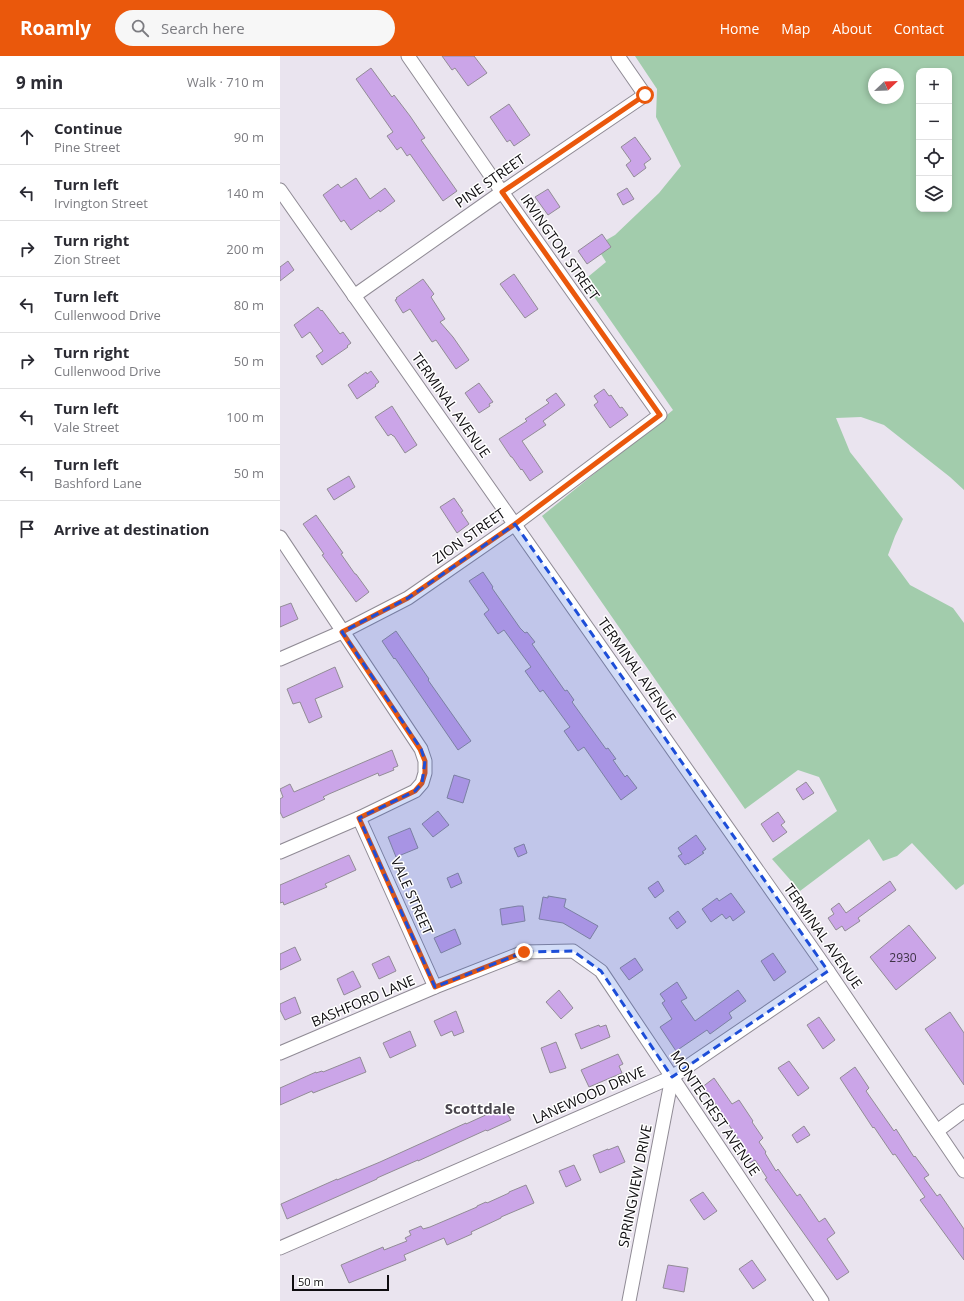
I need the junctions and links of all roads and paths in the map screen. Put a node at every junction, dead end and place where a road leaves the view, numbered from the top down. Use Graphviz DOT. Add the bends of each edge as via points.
graph roads {
  1 [pos="408,56"];
  2 [pos="618,56"];
  3 [pos="280,190"];
  4 [pos="502,192"];
  5 [pos="354,296"];
  6 [pos="660,415"];
  7 [pos="515,524"];
  8 [pos="280,537"];
  9 [pos="342,632"];
  10 [pos="280,659"];
  11 [pos="359,818"];
  12 [pos="280,852"];
  13 [pos="573,951"];
  14 [pos="828,971"];
  15 [pos="435,987"];
  16 [pos="280,1053"];
  17 [pos="672,1076"];
  18 [pos="964,1111"];
  19 [pos="937,1131"];
  20 [pos="964,1171"];
  21 [pos="280,1248"];
  22 [pos="629,1301"];
  23 [pos="822,1301"];
  1 -- 4 [label="street, IRVINGTON STREET"];
  2 -- 4 [label="street, PINE STREET" via="645,95"];
  3 -- 5 [label="street, TERMINAL AVENUE"];
  4 -- 5 [label="street, PINE STREET"];
  4 -- 6 [label="street, IRVINGTON STREET"];
  5 -- 7 [label="street, TERMINAL AVENUE"];
  6 -- 7 [label="street, ZION STREET"];
  7 -- 9 [label="street, ZION STREET" via="408,598"];
  7 -- 14 [label="street, TERMINAL AVENUE"];
  8 -- 9 [label="street"];
  9 -- 10 [label="street, ZION STREET"];
  9 -- 11 [label="street" via="420,749 425,761 424,778 415,791"];
  11 -- 12 [label="street"];
  11 -- 15 [label="street, VALE STREET"];
  13 -- 15 [label="street, BASHFORD LANE" via="524,952"];
  13 -- 17 [label="street, MONTECREST AVENUE" via="601,971"];
  14 -- 17 [label="street, LANEWOOD DRIVE"];
  14 -- 19 [label="street, TERMINAL AVENUE"];
  15 -- 16 [label="street, BASHFORD LANE"];
  17 -- 21 [label="street, LANEWOOD DRIVE"];
  17 -- 22 [label="street, SPRINGVIEW DRIVE"];
  17 -- 23 [label="street, MONTECREST AVENUE"];
  18 -- 19 [label="street"];
  19 -- 20 [label="street, TERMINAL AVENUE"];
}
